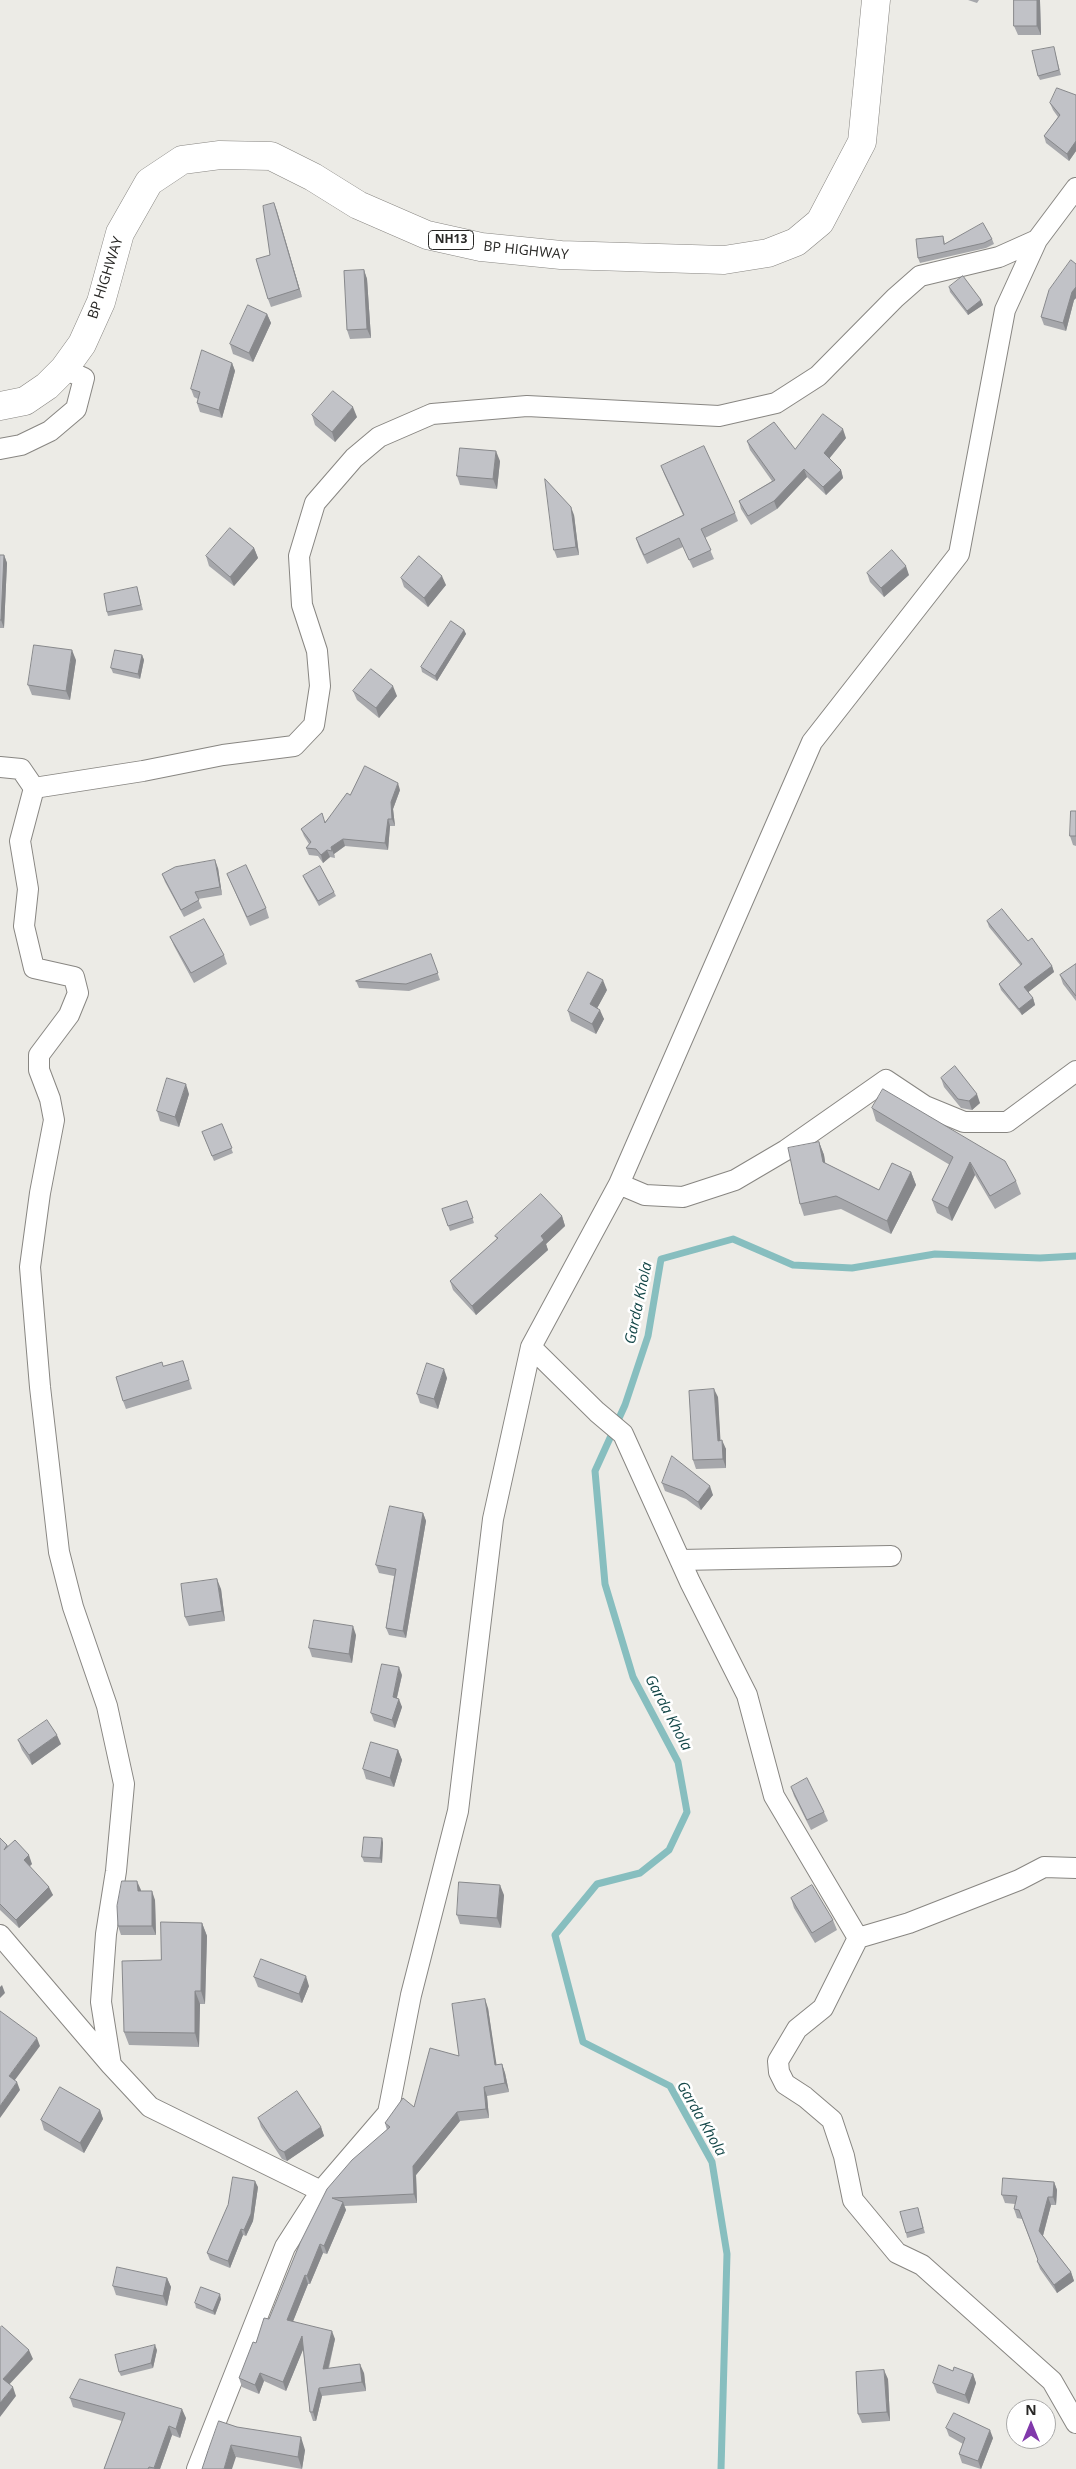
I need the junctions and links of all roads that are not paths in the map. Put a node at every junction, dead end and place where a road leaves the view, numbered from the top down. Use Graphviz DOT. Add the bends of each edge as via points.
graph roads {
  1 [pos="876,0"];
  2 [pos="1076,188"];
  3 [pos="1037,240"];
  4 [pos="64,369"];
  5 [pos="0,406"];
  6 [pos="0,449"];
  7 [pos="0,767"];
  8 [pos="34,788"];
  9 [pos="1076,1071"];
  10 [pos="619,1184"];
  11 [pos="531,1346"];
  12 [pos="891,1556"];
  13 [pos="680,1560"];
  14 [pos="1076,1868"];
  15 [pos="0,1935"];
  16 [pos="858,1938"];
  17 [pos="111,2066"];
  18 [pos="321,2191"];
  19 [pos="1076,2423"];
  20 [pos="196,2469"];
  1 -- 4 [label="highway, BP HIGHWAY / NH13" via="862,142 820,222 796,242 768,253 724,260 561,256 481,246 428,235 358,205 271,156 220,155 182,160 149,182 120,233 101,302 82,344"];
  2 -- 3 [label="street"];
  3 -- 8 [label="street" via="999,257 920,276 818,376 776,403 719,416 527,406 432,414 379,436 354,458 315,503 299,556 302,605 317,651 320,686 314,725 294,746"];
  3 -- 10 [label="street" via="1005,310 960,554 812,742"];
  4 -- 5 [label="highway, BP HIGHWAY / NH13" via="25,401"];
  4 -- 6 [label="street" via="84,378 76,409 50,431 21,445"];
  7 -- 8 [label="street" via="21,769"];
  8 -- 17 [label="street" via="20,841 28,889 24,926 34,968 74,977 78,993 69,1015 39,1055 39,1070 54,1120 30,1267 59,1552 72,1607 108,1706 124,1784 101,2002"];
  9 -- 10 [label="street" via="1007,1122 964,1122 925,1106 886,1080 786,1150 736,1180 683,1197 645,1195"];
  10 -- 11 [label="street"];
  11 -- 13 [label="street" via="623,1434"];
  11 -- 18 [label="street" via="493,1519 458,1811 411,1995 388,2113"];
  12 -- 13 [label="street"];
  13 -- 16 [label="street" via="747,1695 774,1796"];
  14 -- 16 [label="street" via="1044,1867 909,1923"];
  15 -- 17 [label="street"];
  16 -- 19 [label="street" via="823,2008 797,2029 778,2061 779,2072 785,2084 832,2120 854,2200 897,2253 922,2266 1052,2382"];
  17 -- 18 [label="street" via="150,2107"];
  18 -- 20 [label="street" via="285,2247"];
}
